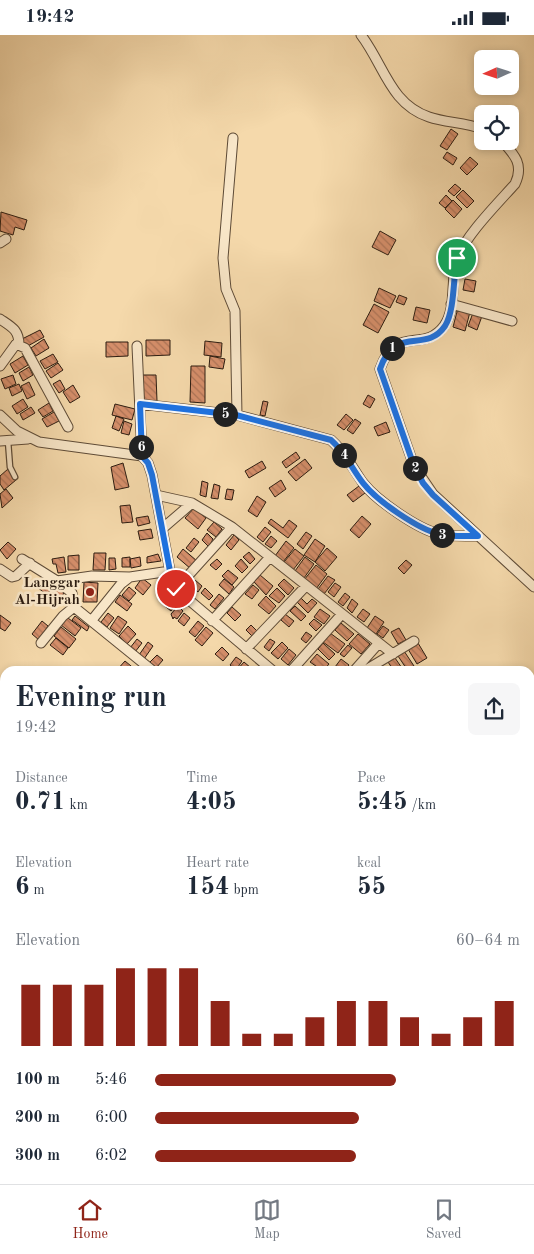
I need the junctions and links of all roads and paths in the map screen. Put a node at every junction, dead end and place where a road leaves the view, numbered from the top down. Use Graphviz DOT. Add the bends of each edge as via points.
graph roads {
  1 [pos="361,35"];
  2 [pos="474,125"];
  3 [pos="233,138"];
  4 [pos="510,150"];
  5 [pos="451,304"];
  6 [pos="0,319"];
  7 [pos="512,321"];
  8 [pos="18,345"];
  9 [pos="137,346"];
  10 [pos="0,366"];
  11 [pos="140,404"];
  12 [pos="0,415"];
  13 [pos="236,415"];
  14 [pos="68,427"];
  15 [pos="28,439"];
  16 [pos="4,441"];
  17 [pos="142,456"];
  18 [pos="15,477"];
  19 [pos="156,495"];
  20 [pos="192,503"];
  21 [pos="232,527"];
  22 [pos="163,528"];
  23 [pos="478,536"];
  24 [pos="270,557"];
  25 [pos="0,569"];
  26 [pos="170,571"];
  27 [pos="130,577"];
  28 [pos="57,581"];
  29 [pos="306,586"];
  30 [pos="534,587"];
  31 [pos="176,589"];
  32 [pos="74,607"];
  33 [pos="342,614"];
  34 [pos="92,620"];
  35 [pos="212,621"];
  36 [pos="414,641"];
  37 [pos="41,643"];
  38 [pos="378,644"];
  39 [pos="246,649"];
  40 [pos="392,654"];
  41 [pos="144,666"];
  42 [pos="267,666"];
  43 [pos="295,666"];
  44 [pos="358,666"];
  45 [pos="372,666"];
  1 -- 2 [label="street" via="406,106 430,118"];
  3 -- 13 [label="street" via="223,258 226,289 235,311"];
  4 -- 5 [label="street" via="518,160 520,172 515,184 467,241 457,258"];
  5 -- 7 [label="street"];
  5 -- 23 [label="street" via="446,324 438,333 427,339 398,343 384,357 380,369 423,483"];
  6 -- 8 [label="street" via="19,335"];
  8 -- 10 [label="street"];
  8 -- 14 [label="street" via="25,348 32,359"];
  9 -- 11 [label="street"];
  11 -- 13 [label="street"];
  11 -- 17 [label="street"];
  12 -- 15 [label="street"];
  13 -- 23 [label="street" via="331,440 376,497 438,534"];
  15 -- 16 [label="street"];
  15 -- 17 [label="street" via="49,445"];
  16 -- 18 [label="lane"];
  17 -- 19 [label="street" via="148,463"];
  19 -- 20 [label="street"];
  19 -- 22 [label="street"];
  20 -- 21 [label="street"];
  20 -- 22 [label="street"];
  21 -- 24 [label="street"];
  21 -- 31 [label="street"];
  22 -- 26 [label="street"];
  23 -- 30 [label="street"];
  24 -- 29 [label="street"];
  24 -- 35 [label="street"];
  25 -- 28 [label="street" via="12,577 16,576 26,561"];
  26 -- 27 [label="street"];
  26 -- 31 [label="street"];
  27 -- 28 [label="street" via="92,576"];
  27 -- 34 [label="street"];
  28 -- 32 [label="street" via="72,593"];
  29 -- 33 [label="street"];
  29 -- 39 [label="street"];
  31 -- 35 [label="street"];
  32 -- 34 [label="street"];
  32 -- 37 [label="street"];
  33 -- 38 [label="street"];
  33 -- 43 [label="street"];
  34 -- 41 [label="street"];
  35 -- 39 [label="street"];
  36 -- 40 [label="street"];
  38 -- 40 [label="street"];
  38 -- 44 [label="street"];
  39 -- 42 [label="street"];
  40 -- 45 [label="street"];
}
